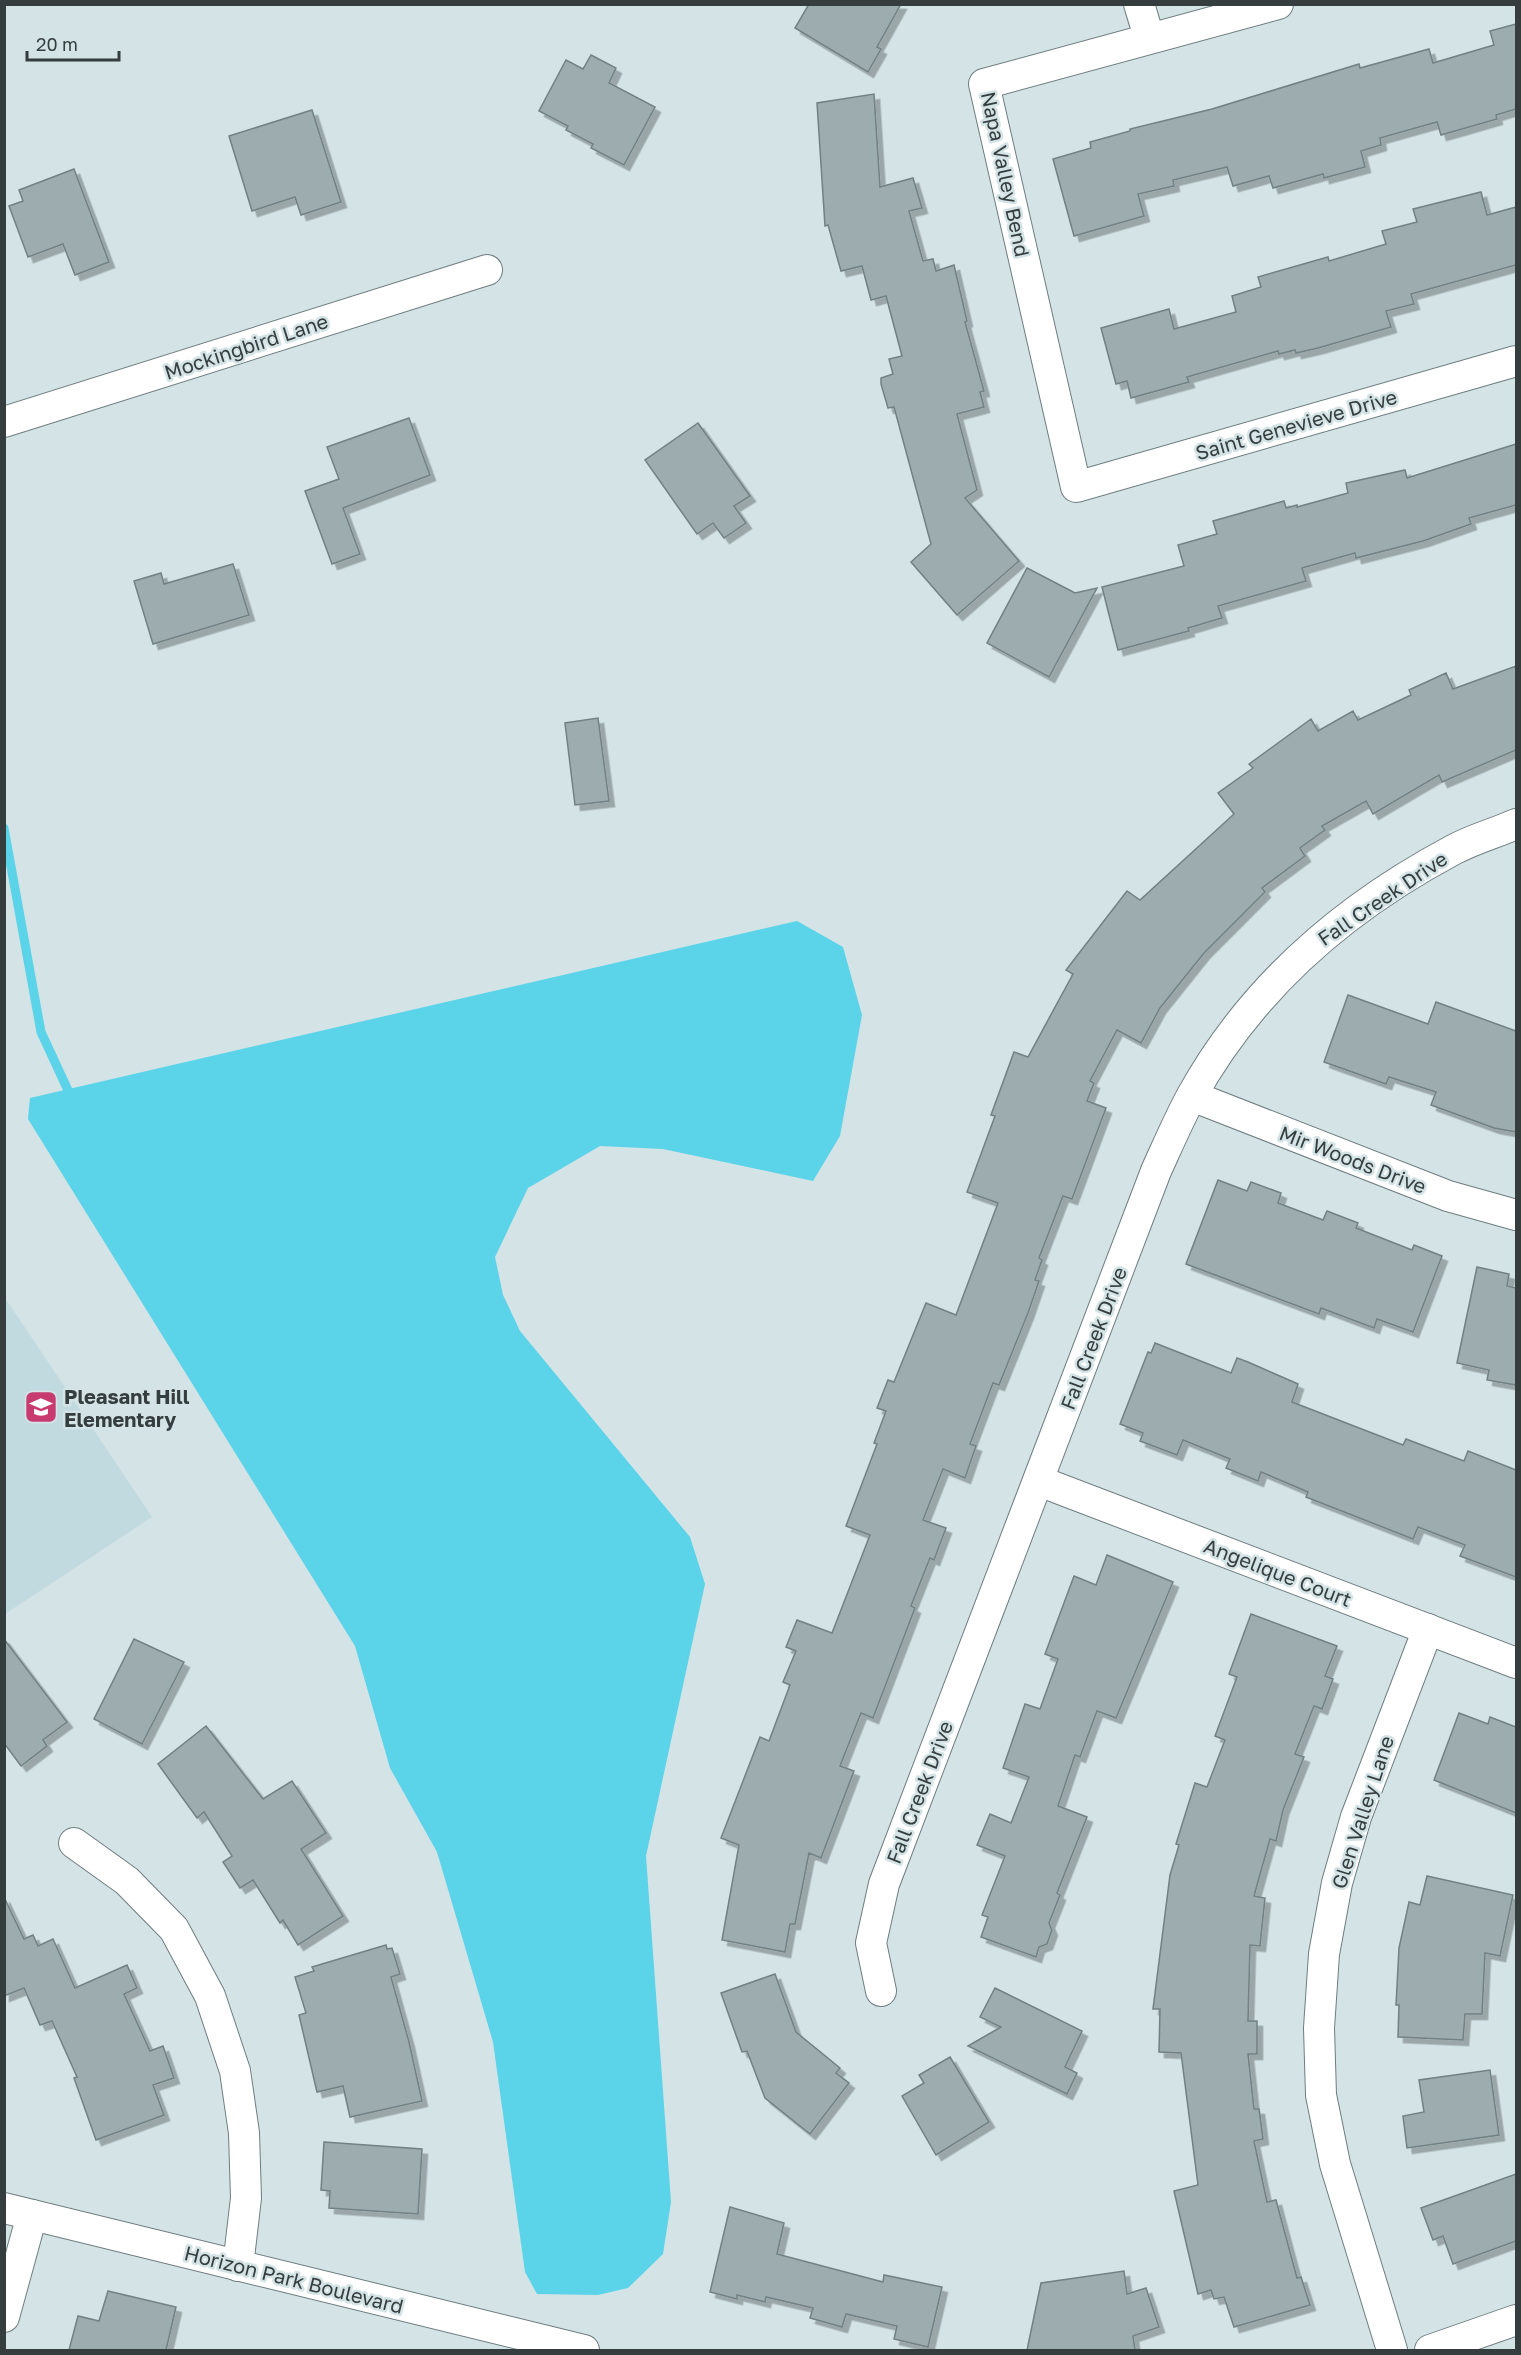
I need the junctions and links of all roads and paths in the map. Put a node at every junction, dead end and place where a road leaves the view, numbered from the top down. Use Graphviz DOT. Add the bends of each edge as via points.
graph roads {
  1 [pos="1139,4"];
  2 [pos="1278,4"];
  3 [pos="1149,37"];
  4 [pos="487,270"];
  5 [pos="1516,361"];
  6 [pos="4,422"];
  7 [pos="1076,487"];
  8 [pos="1516,824"];
  9 [pos="1192,1096"];
  10 [pos="1516,1215"];
  11 [pos="1039,1481"];
  12 [pos="1428,1629"];
  13 [pos="1516,1663"];
  14 [pos="74,1843"];
  15 [pos="881,1991"];
  16 [pos="18,2211"];
  17 [pos="238,2266"];
  18 [pos="4,2317"];
  19 [pos="1516,2320"];
  20 [pos="584,2350"];
  21 [pos="1392,2350"];
  22 [pos="1430,2350"];
  1 -- 3 [label="street"];
  2 -- 3 [label="street, Napa Valley Bend"];
  3 -- 7 [label="street, Napa Valley Bend" via="984,84"];
  4 -- 6 [label="street, Mockingbird Lane"];
  5 -- 7 [label="street, Saint Genevieve Drive"];
  8 -- 9 [label="street, Fall Creek Drive" via="1454,849 1337,923 1278,977 1241,1022"];
  9 -- 10 [label="street, Mir Woods Drive" via="1448,1196"];
  9 -- 11 [label="street, Fall Creek Drive" via="1156,1171"];
  11 -- 12 [label="street, Angelique Court"];
  11 -- 15 [label="street, Fall Creek Drive" via="884,1884 871,1943"];
  12 -- 13 [label="street, Angelique Court"];
  12 -- 21 [label="street, Glen Valley Lane" via="1356,1817 1337,1883 1324,1954 1319,2028 1321,2095 1335,2164"];
  14 -- 17 [label="street" via="127,1881 174,1929 210,1996 235,2071 244,2133 246,2198"];
  16 -- 17 [label="street, Horizon Park Boulevard"];
  16 -- 18 [label="street"];
  17 -- 20 [label="street, Horizon Park Boulevard"];
  19 -- 22 [label="street"];
}
